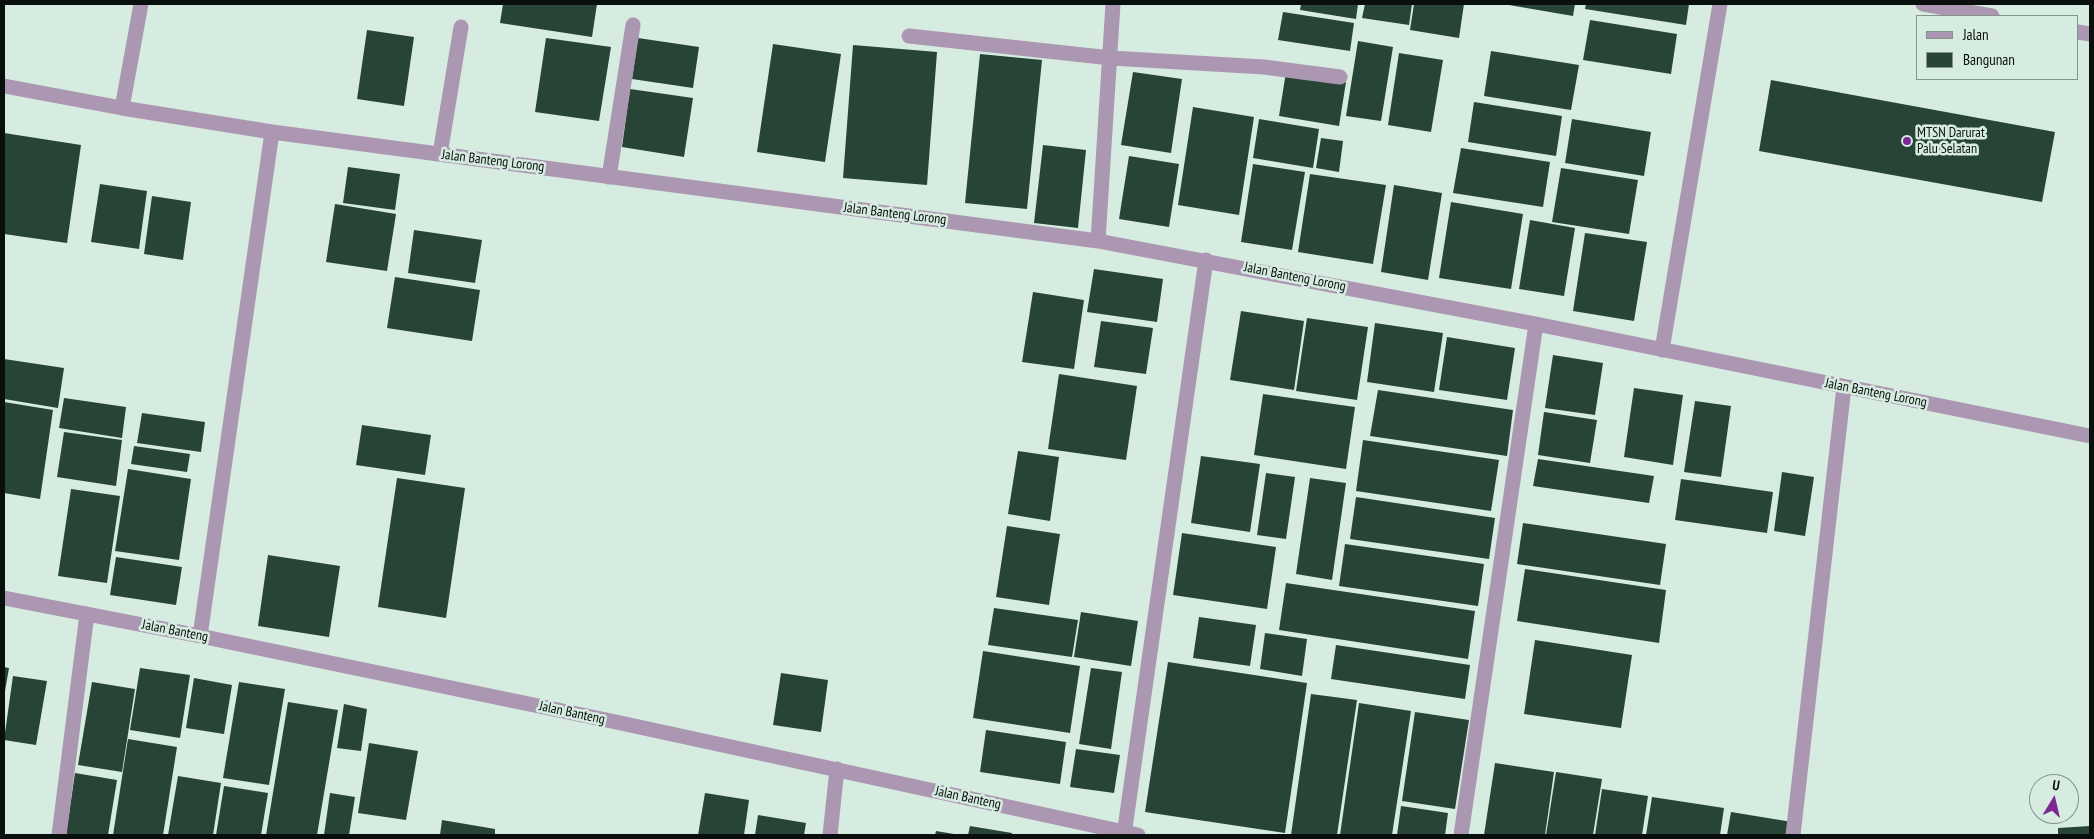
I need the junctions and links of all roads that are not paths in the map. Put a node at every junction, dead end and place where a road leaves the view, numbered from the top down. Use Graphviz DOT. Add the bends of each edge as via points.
graph roads {
  1 [pos="141,4"];
  2 [pos="1114,4"];
  3 [pos="1720,4"];
  4 [pos="1923,4"];
  5 [pos="1986,15"];
  6 [pos="633,25"];
  7 [pos="461,27"];
  8 [pos="909,36"];
  9 [pos="1111,58"];
  10 [pos="1340,77"];
  11 [pos="4,86"];
  12 [pos="122,108"];
  13 [pos="272,132"];
  14 [pos="440,154"];
  15 [pos="609,176"];
  16 [pos="1098,241"];
  17 [pos="1206,260"];
  18 [pos="1536,324"];
  19 [pos="1662,350"];
  20 [pos="1844,387"];
  21 [pos="2090,436"];
  22 [pos="4,598"];
  23 [pos="87,614"];
  24 [pos="200,636"];
  25 [pos="837,769"];
  26 [pos="1129,834"];
  27 [pos="59,835"];
  28 [pos="830,835"];
  29 [pos="1461,835"];
  30 [pos="1793,835"];
  1 -- 12 [label="street"];
  2 -- 9 [label="street"];
  3 -- 19 [label="street"];
  4 -- 5 [label="street"];
  6 -- 15 [label="street"];
  7 -- 14 [label="street"];
  8 -- 9 [label="street"];
  9 -- 10 [label="street" via="1264,67"];
  9 -- 16 [label="street"];
  11 -- 12 [label="street, Jalan Banteng Lorong"];
  12 -- 13 [label="street, Jalan Banteng Lorong"];
  13 -- 14 [label="street, Jalan Banteng Lorong"];
  13 -- 24 [label="street"];
  14 -- 15 [label="street, Jalan Banteng Lorong"];
  15 -- 16 [label="street, Jalan Banteng Lorong"];
  16 -- 17 [label="street, Jalan Banteng Lorong"];
  17 -- 18 [label="street, Jalan Banteng Lorong"];
  17 -- 26 [label="street"];
  18 -- 19 [label="street, Jalan Banteng Lorong"];
  18 -- 29 [label="street"];
  19 -- 20 [label="street, Jalan Banteng Lorong"];
  20 -- 21 [label="street, Jalan Banteng Lorong"];
  20 -- 30 [label="street"];
  22 -- 23 [label="street, Jalan Banteng"];
  23 -- 24 [label="street, Jalan Banteng"];
  23 -- 27 [label="street"];
  24 -- 25 [label="street, Jalan Banteng"];
  25 -- 26 [label="street, Jalan Banteng"];
  25 -- 28 [label="street"];
}
